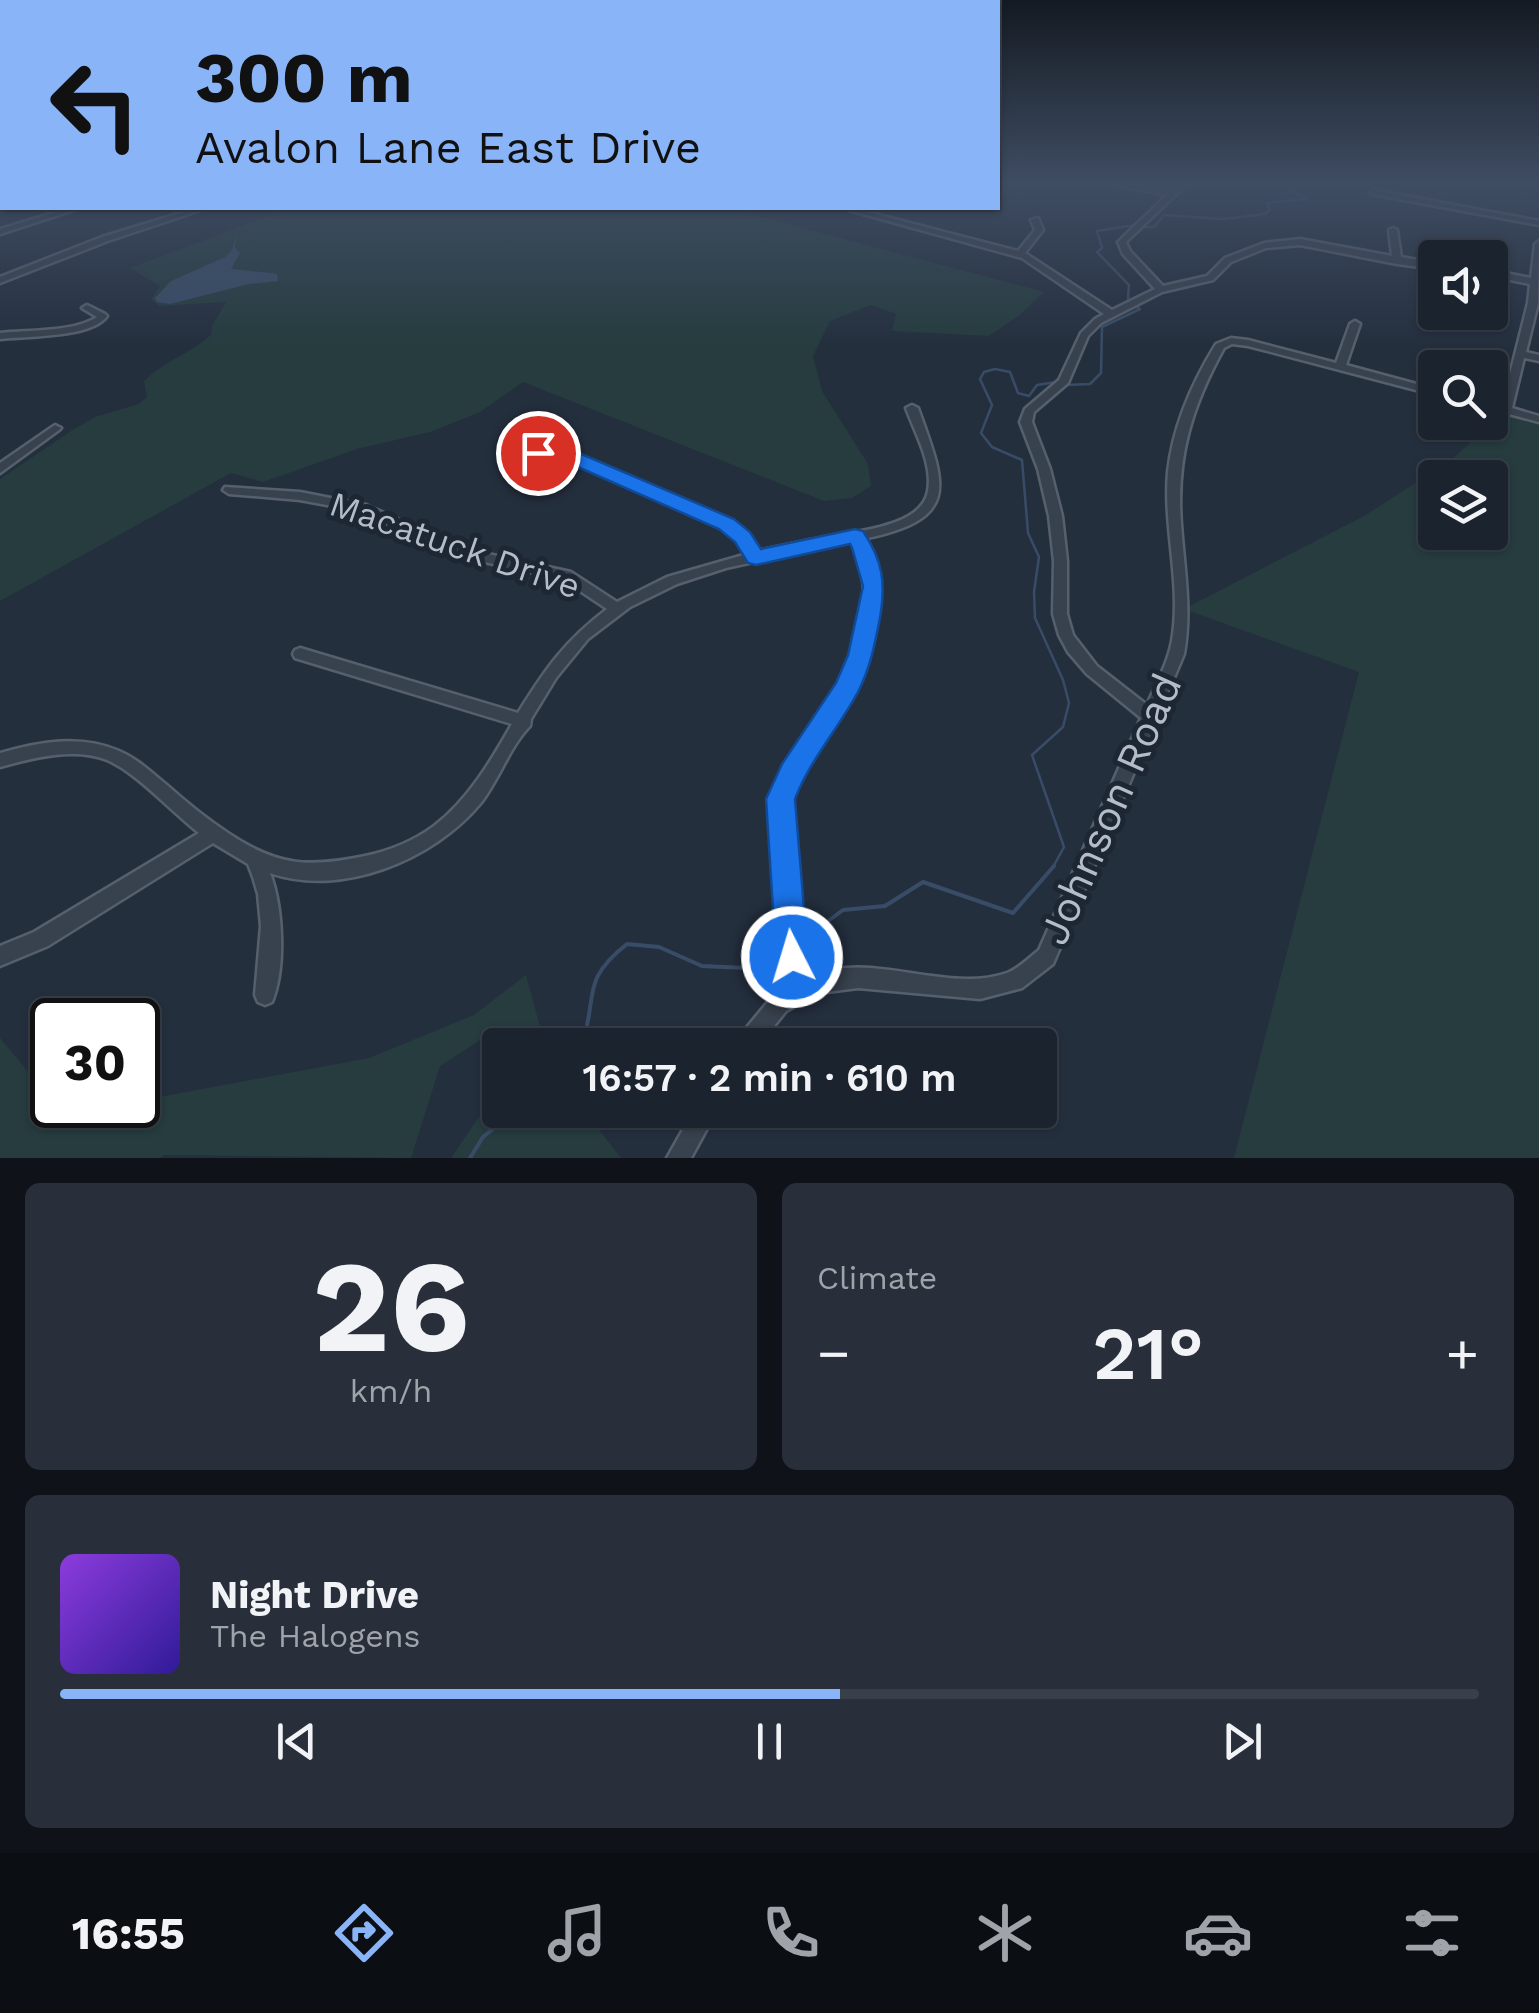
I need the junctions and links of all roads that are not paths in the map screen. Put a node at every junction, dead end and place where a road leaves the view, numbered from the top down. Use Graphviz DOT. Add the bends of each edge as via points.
graph roads {
  1 [pos="108,238"];
  2 [pos="959,238"];
  3 [pos="1032,238"];
  4 [pos="1127,238"];
  5 [pos="1394,238"];
  6 [pos="1539,244"];
  7 [pos="1020,254"];
  8 [pos="1538,260"];
  9 [pos="1397,261"];
  10 [pos="1418,264"];
  11 [pos="1508,277"];
  12 [pos="0,280"];
  13 [pos="1536,282"];
  14 [pos="1160,289"];
  15 [pos="1536,304"];
  16 [pos="87,308"];
  17 [pos="1109,313"];
  18 [pos="1354,324"];
  19 [pos="0,336"];
  20 [pos="1520,354"];
  21 [pos="1539,358"];
  22 [pos="1340,367"];
  23 [pos="1418,388"];
  24 [pos="1508,402"];
  25 [pos="912,408"];
  26 [pos="1508,411"];
  27 [pos="1539,419"];
  28 [pos="56,428"];
  29 [pos="512,462"];
  30 [pos="0,469"];
  31 [pos="228,490"];
  32 [pos="855,536"];
  33 [pos="756,558"];
  34 [pos="616,608"];
  35 [pos="300,654"];
  36 [pos="1150,716"];
  37 [pos="524,721"];
  38 [pos="0,760"];
  39 [pos="213,834"];
  40 [pos="256,861"];
  41 [pos="0,956"];
  42 [pos="795,991"];
  43 [pos="265,995"];
  44 [pos="756,1028"];
  45 [pos="696,1128"];
  46 [pos="678,1158"];
  1 -- 12 [label="street"];
  2 -- 7 [label="street"];
  3 -- 7 [label="street"];
  4 -- 14 [label="street" via="1122,243"];
  5 -- 9 [label="street"];
  6 -- 8 [label="street"];
  7 -- 17 [label="street"];
  8 -- 13 [label="street"];
  9 -- 10 [label="street"];
  9 -- 14 [label="street" via="1281,242 1231,258 1210,278"];
  11 -- 13 [label="street"];
  13 -- 15 [label="street"];
  14 -- 17 [label="street"];
  15 -- 20 [label="street"];
  16 -- 19 [label="street" via="102,316 88,326"];
  17 -- 36 [label="street" via="1086,332 1064,382 1029,411 1026,422 1050,483 1065,634 1092,670"];
  18 -- 22 [label="street"];
  20 -- 21 [label="street"];
  20 -- 24 [label="street"];
  22 -- 23 [label="street"];
  22 -- 36 [label="street, Johnson Road" via="1230,341 1220,346 1184,418 1174,496 1184,625"];
  25 -- 32 [label="street" via="933,471 932,500 904,522"];
  26 -- 27 [label="street"];
  28 -- 30 [label="street"];
  29 -- 33 [label="street" via="538,453 572,457 726,524"];
  31 -- 34 [label="street, Macatuck Drive" via="362,508 462,553 566,575"];
  32 -- 33 [label="street"];
  32 -- 42 [label="street" via="874,580 865,641 850,682 780,799"];
  33 -- 34 [label="street" via="668,583"];
  34 -- 37 [label="street" via="564,654"];
  35 -- 37 [label="street"];
  36 -- 42 [label="street, Johnson Road" via="1051,949 1033,972 989,988 846,977"];
  37 -- 40 [label="street" via="478,797 418,845 336,872 292,872"];
  38 -- 39 [label="street" via="70,748 113,755"];
  39 -- 40 [label="street"];
  39 -- 41 [label="street" via="56,930"];
  40 -- 43 [label="street" via="272,921"];
  42 -- 44 [label="street, Johnson Road"];
  45 -- 46 [label="street"];
}
